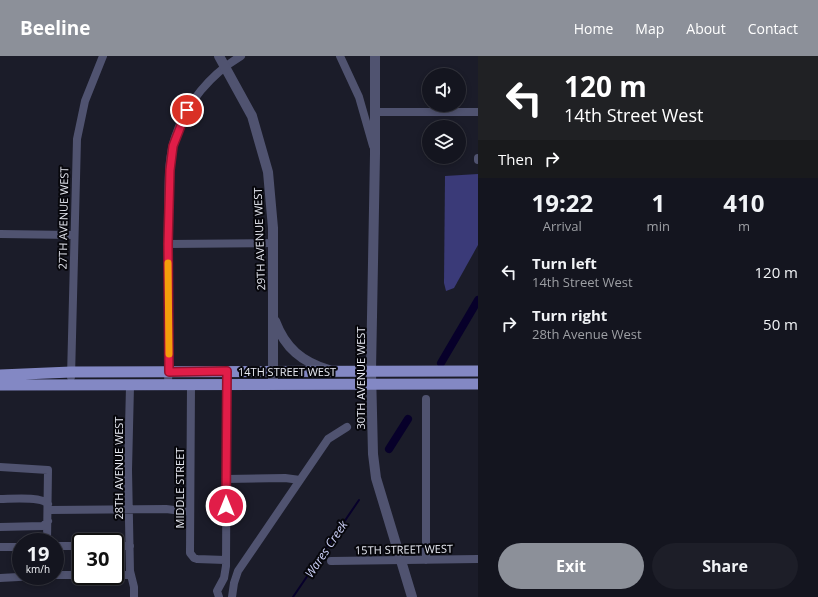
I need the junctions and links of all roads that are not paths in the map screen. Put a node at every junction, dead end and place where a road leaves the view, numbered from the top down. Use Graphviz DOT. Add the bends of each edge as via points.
graph roads {
  1 [pos="103,56"];
  2 [pos="219,56"];
  3 [pos="241,56"];
  4 [pos="340,56"];
  5 [pos="375,56"];
  6 [pos="225,66"];
  7 [pos="375,112"];
  8 [pos="478,112"];
  9 [pos="375,154"];
  10 [pos="0,234"];
  11 [pos="73,235"];
  12 [pos="273,243"];
  13 [pos="168,244"];
  14 [pos="273,315"];
  15 [pos="227,371"];
  16 [pos="272,371"];
  17 [pos="330,371"];
  18 [pos="371,371"];
  19 [pos="478,371"];
  20 [pos="71,372"];
  21 [pos="169,372"];
  22 [pos="0,375"];
  23 [pos="372,384"];
  24 [pos="478,384"];
  25 [pos="0,385"];
  26 [pos="168,385"];
  27 [pos="191,385"];
  28 [pos="227,385"];
  29 [pos="272,385"];
  30 [pos="70,386"];
  31 [pos="130,386"];
  32 [pos="426,399"];
  33 [pos="347,427"];
  34 [pos="0,467"];
  35 [pos="226,479"];
  36 [pos="300,480"];
  37 [pos="0,499"];
  38 [pos="48,507"];
  39 [pos="129,508"];
  40 [pos="190,512"];
  41 [pos="48,521"];
  42 [pos="0,527"];
  43 [pos="47,533"];
  44 [pos="124,546"];
  45 [pos="130,546"];
  46 [pos="0,547"];
  47 [pos="12,547"];
  48 [pos="478,559"];
  49 [pos="226,560"];
  50 [pos="426,560"];
  51 [pos="331,561"];
  52 [pos="399,561"];
  53 [pos="226,572"];
  54 [pos="124,575"];
  55 [pos="131,575"];
  56 [pos="236,575"];
  57 [pos="12,577"];
  58 [pos="0,578"];
  59 [pos="134,597"];
  60 [pos="219,597"];
  61 [pos="232,597"];
  62 [pos="412,597"];
  1 -- 11 [label="street, 27TH AVENUE WEST" via="85,102 76,140"];
  2 -- 6 [label="street, 29TH AVENUE WEST"];
  3 -- 6 [label="street"];
  4 -- 9 [label="street, 30TH AVENUE WEST" via="359,97"];
  5 -- 7 [label="street, 30TH AVENUE WEST"];
  6 -- 12 [label="street, 29TH AVENUE WEST" via="252,116 259,136 271,191"];
  6 -- 13 [label="street" via="191,104 175,137 170,170"];
  7 -- 8 [label="street"];
  7 -- 9 [label="street, 30TH AVENUE WEST"];
  9 -- 18 [label="street, 30TH AVENUE WEST"];
  10 -- 11 [label="street"];
  11 -- 20 [label="street, 27TH AVENUE WEST"];
  12 -- 13 [label="street"];
  12 -- 14 [label="street, 29TH AVENUE WEST"];
  13 -- 21 [label="street"];
  14 -- 16 [label="street, 29TH AVENUE WEST"];
  14 -- 17 [label="street" via="280,333 292,351 309,363"];
  15 -- 16 [label="main road, 14TH STREET WEST"];
  15 -- 21 [label="main road, 14TH STREET WEST"];
  15 -- 28 [label="street"];
  16 -- 17 [label="main road, 14TH STREET WEST"];
  16 -- 29 [label="street, 29TH AVENUE WEST"];
  17 -- 18 [label="main road, 14TH STREET WEST"];
  18 -- 19 [label="main road, 14TH STREET WEST"];
  18 -- 23 [label="street, 30TH AVENUE WEST"];
  20 -- 21 [label="main road, 14TH STREET WEST"];
  20 -- 22 [label="main road, 14TH STREET WEST"];
  20 -- 30 [label="street, 27TH AVENUE WEST"];
  21 -- 26 [label="street"];
  23 -- 24 [label="main road, 14TH STREET WEST"];
  23 -- 29 [label="main road, 14TH STREET WEST"];
  23 -- 52 [label="street, 30TH AVENUE WEST" via="376,478"];
  25 -- 30 [label="main road, 14TH STREET WEST"];
  26 -- 27 [label="main road, 14TH STREET WEST"];
  26 -- 31 [label="main road, 14TH STREET WEST"];
  27 -- 28 [label="main road, 14TH STREET WEST"];
  27 -- 40 [label="street, MIDDLE STREET"];
  28 -- 29 [label="main road, 14TH STREET WEST"];
  28 -- 35 [label="street"];
  30 -- 31 [label="main road, 14TH STREET WEST"];
  31 -- 39 [label="street, 28TH AVENUE WEST"];
  32 -- 50 [label="street"];
  33 -- 36 [label="street" via="328,439"];
  34 -- 38 [label="street" via="48,470"];
  35 -- 36 [label="street"];
  35 -- 49 [label="street"];
  36 -- 56 [label="street"];
  37 -- 38 [label="street" via="43,500"];
  38 -- 39 [label="street"];
  38 -- 41 [label="street"];
  39 -- 40 [label="street" via="166,508"];
  39 -- 45 [label="street, 28TH AVENUE WEST"];
  40 -- 49 [label="street, MIDDLE STREET" via="192,556 197,559"];
  41 -- 42 [label="street" via="43,526"];
  41 -- 43 [label="street"];
  44 -- 45 [label="street"];
  45 -- 55 [label="street, 28TH AVENUE WEST"];
  46 -- 47 [label="street"];
  48 -- 50 [label="street, 15TH STREET WEST"];
  49 -- 53 [label="street"];
  50 -- 52 [label="street, 15TH STREET WEST"];
  51 -- 52 [label="street, 15TH STREET WEST"];
  52 -- 62 [label="street, 30TH AVENUE WEST"];
  53 -- 56 [label="street"];
  53 -- 60 [label="street" via="217,591"];
  54 -- 55 [label="street"];
  55 -- 59 [label="street, 28TH AVENUE WEST"];
  56 -- 61 [label="street"];
  57 -- 58 [label="street"];
}
